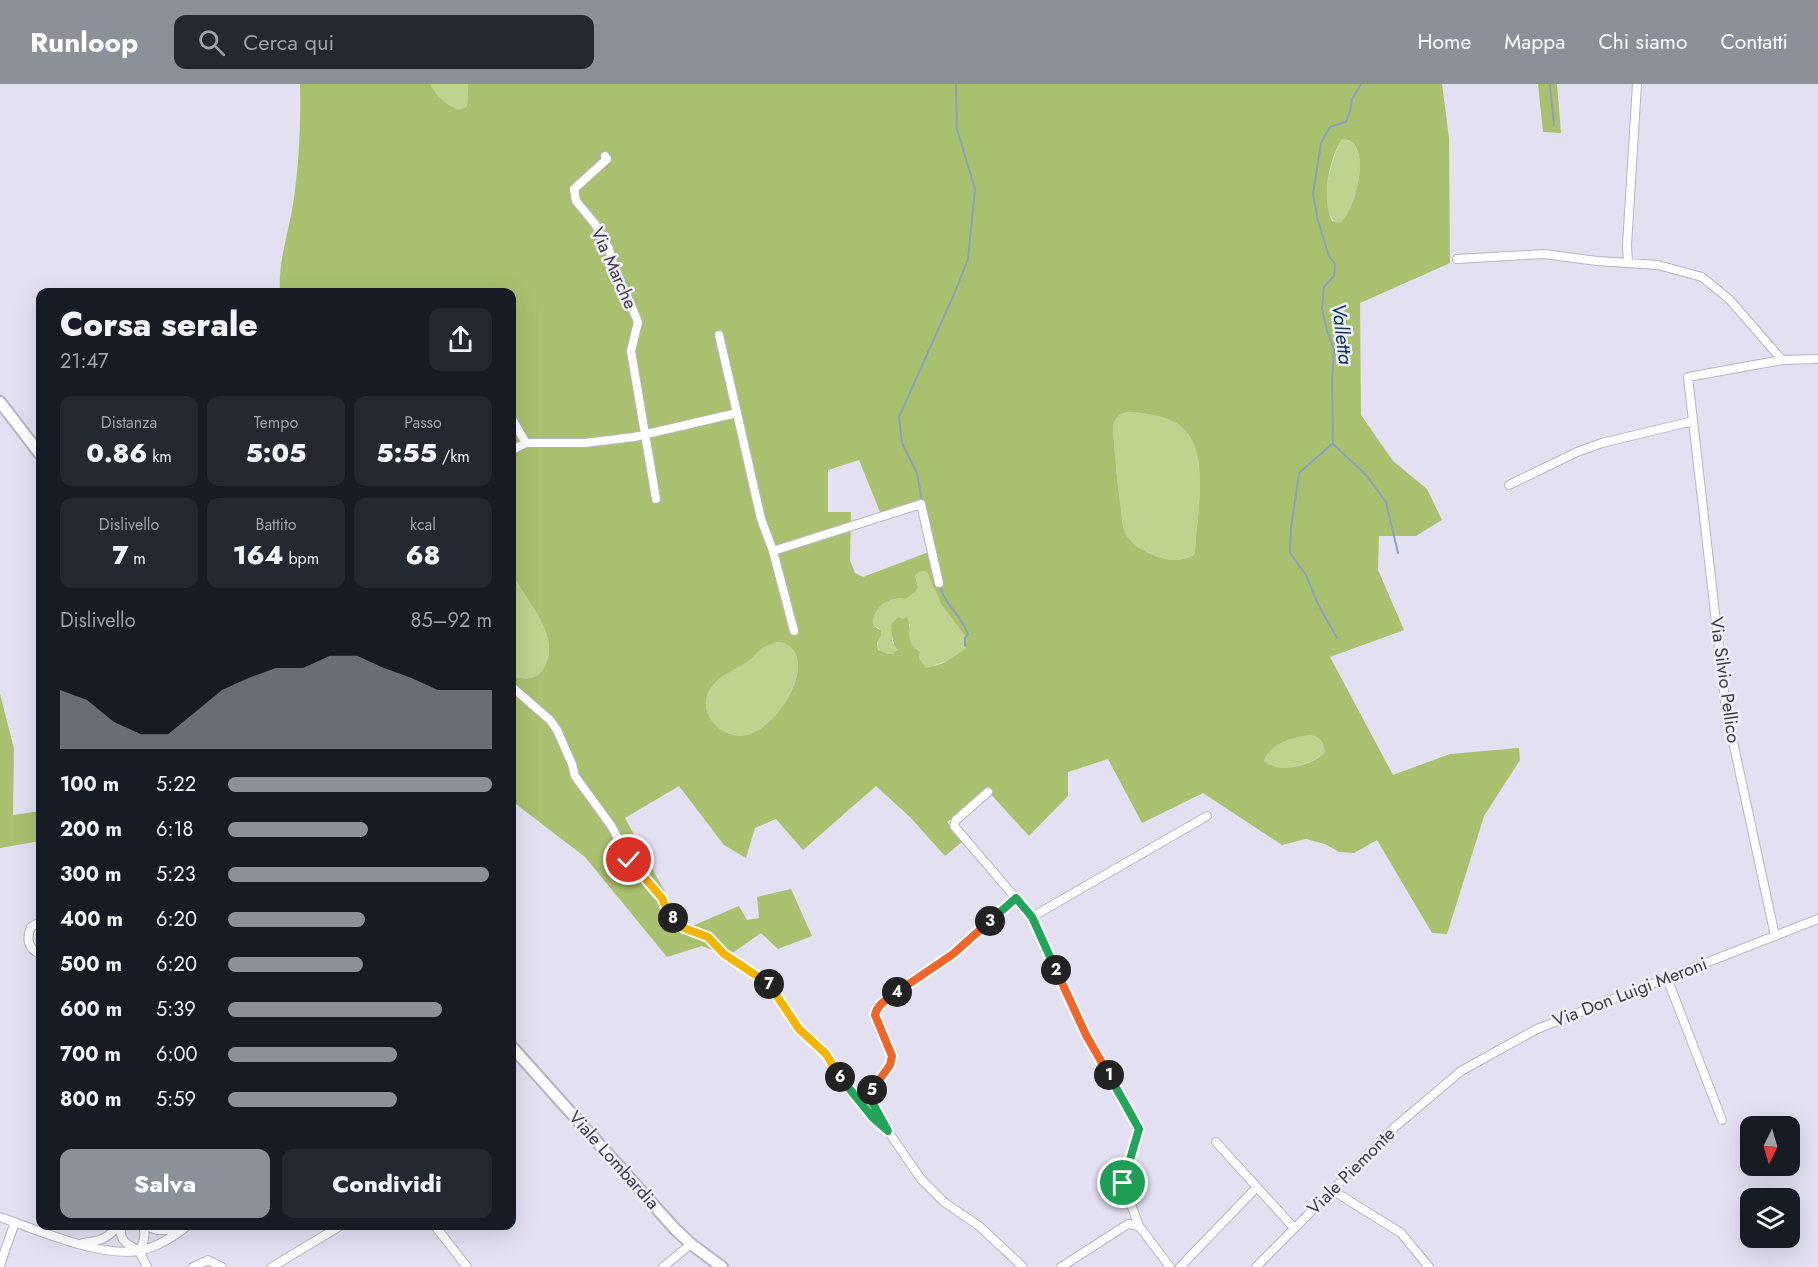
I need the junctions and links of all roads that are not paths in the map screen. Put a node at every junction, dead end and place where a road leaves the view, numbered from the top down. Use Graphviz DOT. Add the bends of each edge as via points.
graph roads {
  1 [pos="1637,84"];
  2 [pos="605,156"];
  3 [pos="1457,259"];
  4 [pos="1628,263"];
  5 [pos="719,335"];
  6 [pos="1818,359"];
  7 [pos="1782,360"];
  8 [pos="0,402"];
  9 [pos="737,413"];
  10 [pos="1693,421"];
  11 [pos="516,426"];
  12 [pos="645,434"];
  13 [pos="526,443"];
  14 [pos="36,446"];
  15 [pos="516,448"];
  16 [pos="1509,485"];
  17 [pos="656,499"];
  18 [pos="772,551"];
  19 [pos="939,583"];
  20 [pos="794,631"];
  21 [pos="516,690"];
  22 [pos="988,792"];
  23 [pos="1207,816"];
  24 [pos="1016,898"];
  25 [pos="1032,917"];
  26 [pos="1818,919"];
  27 [pos="36,924"];
  28 [pos="1775,936"];
  29 [pos="36,953"];
  30 [pos="1666,978"];
  31 [pos="516,1051"];
  32 [pos="1449,1080"];
  33 [pos="1722,1120"];
  34 [pos="888,1131"];
  35 [pos="1216,1142"];
  36 [pos="1257,1187"];
  37 [pos="1332,1190"];
  38 [pos="0,1217"];
  39 [pos="15,1222"];
  40 [pos="1140,1226"];
  41 [pos="1294,1228"];
  42 [pos="36,1229"];
  43 [pos="39,1230"];
  44 [pos="115,1230"];
  45 [pos="120,1230"];
  46 [pos="144,1230"];
  47 [pos="181,1230"];
  48 [pos="333,1230"];
  49 [pos="438,1230"];
  50 [pos="78,1243"];
  51 [pos="691,1244"];
  52 [pos="139,1251"];
  53 [pos="0,1265"];
  54 [pos="147,1267"];
  55 [pos="193,1267"];
  56 [pos="222,1267"];
  57 [pos="272,1267"];
  58 [pos="467,1267"];
  59 [pos="663,1267"];
  60 [pos="722,1267"];
  61 [pos="1023,1267"];
  62 [pos="1061,1267"];
  63 [pos="1170,1267"];
  64 [pos="1180,1267"];
  65 [pos="1256,1267"];
  66 [pos="1429,1267"];
  1 -- 4 [label="street"];
  2 -- 12 [label="street, Via Marche" via="607,159 574,189 576,201 609,249 616,275 638,322 631,351"];
  3 -- 4 [label="street" via="1544,254"];
  4 -- 7 [label="street" via="1658,265 1702,277 1730,300"];
  5 -- 9 [label="street"];
  6 -- 7 [label="street"];
  7 -- 10 [label="street, Via Silvio Pellico" via="1688,377"];
  8 -- 14 [label="main road"];
  9 -- 12 [label="street"];
  9 -- 18 [label="street"];
  10 -- 16 [label="street" via="1602,443"];
  10 -- 28 [label="street, Via Silvio Pellico" via="1726,709"];
  11 -- 13 [label="street"];
  12 -- 13 [label="street" via="585,443"];
  12 -- 17 [label="street, Via Marche"];
  13 -- 15 [label="street"];
  18 -- 19 [label="street" via="921,504"];
  18 -- 20 [label="street"];
  21 -- 34 [label="street" via="557,730 575,776 612,827 629,860 662,898 675,921 708,937 724,954 768,983 799,1029 826,1054 842,1080"];
  22 -- 24 [label="street" via="954,826"];
  23 -- 25 [label="street"];
  24 -- 25 [label="street"];
  24 -- 34 [label="street" via="953,954 876,1009 892,1056 871,1091 872,1102"];
  25 -- 40 [label="street" via="1086,1035 1139,1129 1123,1183"];
  26 -- 28 [label="street, Via Don Luigi Meroni"];
  27 -- 29 [label="street" via="27,939"];
  28 -- 30 [label="street, Via Don Luigi Meroni"];
  30 -- 32 [label="street, Via Don Luigi Meroni" via="1537,1029"];
  30 -- 33 [label="street"];
  31 -- 51 [label="main road, Viale Lombardia"];
  32 -- 37 [label="street, Viale Piemonte"];
  34 -- 61 [label="street" via="921,1179"];
  35 -- 36 [label="street"];
  36 -- 41 [label="street"];
  36 -- 64 [label="street"];
  37 -- 41 [label="street, Viale Piemonte"];
  37 -- 66 [label="street" via="1401,1233"];
  38 -- 39 [label="street"];
  39 -- 42 [label="street"];
  39 -- 53 [label="street"];
  40 -- 62 [label="street" via="1128,1224"];
  40 -- 63 [label="street"];
  41 -- 65 [label="street, Viale Piemonte"];
  43 -- 50 [label="street"];
  44 -- 50 [label="street" via="98,1241"];
  45 -- 52 [label="street" via="126,1245"];
  46 -- 52 [label="street"];
  47 -- 52 [label="street" via="159,1245"];
  48 -- 57 [label="street"];
  49 -- 58 [label="street"];
  50 -- 52 [label="street" via="102,1250"];
  51 -- 59 [label="street"];
  51 -- 60 [label="main road, Viale Lombardia"];
  52 -- 54 [label="street"];
  55 -- 56 [label="street" via="208,1260"];
}
